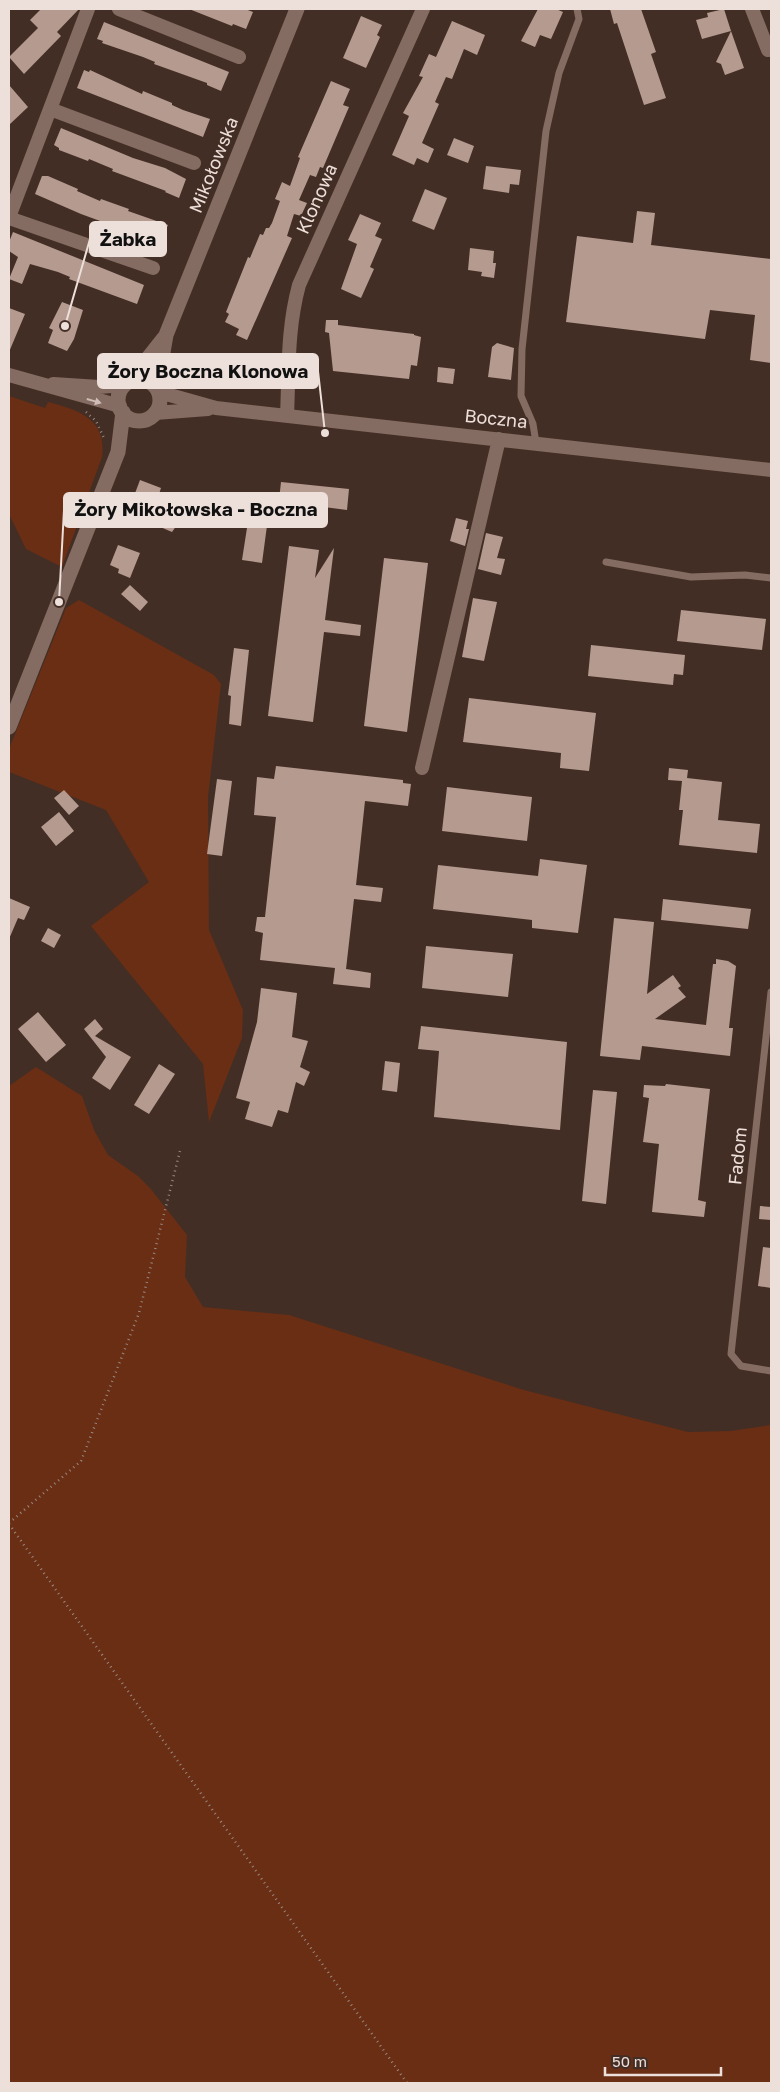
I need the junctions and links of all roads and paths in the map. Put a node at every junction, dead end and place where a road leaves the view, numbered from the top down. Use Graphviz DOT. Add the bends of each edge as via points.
graph roads {
  1 [pos="88,9"];
  2 [pos="118,9"];
  3 [pos="297,9"];
  4 [pos="423,9"];
  5 [pos="577,9"];
  6 [pos="752,9"];
  7 [pos="768,50"];
  8 [pos="239,57"];
  9 [pos="50,108"];
  10 [pos="194,163"];
  11 [pos="9,218"];
  12 [pos="153,268"];
  13 [pos="166,335"];
  14 [pos="9,375"];
  15 [pos="128,383"];
  16 [pos="45,384"];
  17 [pos="158,390"];
  18 [pos="216,408"];
  19 [pos="121,409"];
  20 [pos="155,414"];
  21 [pos="287,416"];
  22 [pos="141,420"];
  23 [pos="499,438"];
  24 [pos="536,443"];
  25 [pos="118,452"];
  26 [pos="771,470"];
  27 [pos="606,562"];
  28 [pos="771,578"];
  29 [pos="9,727"];
  30 [pos="422,768"];
  31 [pos="771,992"];
  32 [pos="180,1151"];
  33 [pos="771,1371"];
  34 [pos="9,1524"];
  35 [pos="407,2083"];
  1 -- 9 [label="street"];
  2 -- 8 [label="street"];
  3 -- 13 [label="street, Mikołowska"];
  4 -- 21 [label="street, Klonowa" via="300,285 288,338"];
  5 -- 24 [label="lane" via="579,19 559,73 546,131 522,349 521,396 533,424"];
  6 -- 7 [label="street"];
  9 -- 10 [label="street"];
  9 -- 11 [label="street"];
  11 -- 12 [label="street"];
  13 -- 15 [label="street, Mikołowska"];
  13 -- 17 [label="street, Mikołowska"];
  14 -- 16 [label="street"];
  15 -- 16 [label="street" via="99,387"];
  15 -- 17 [label="street" via="145,379"];
  15 -- 19 [label="street" via="119,395"];
  16 -- 19 [label="street, one-way"];
  17 -- 18 [label="street, Boczna"];
  17 -- 20 [label="street" via="160,403"];
  18 -- 20 [label="street, Boczna"];
  18 -- 21 [label="street, Boczna"];
  19 -- 22 [label="street" via="131,418"];
  19 -- 25 [label="street"];
  20 -- 22 [label="street"];
  21 -- 23 [label="street, Boczna"];
  22 -- 25 [label="street"];
  23 -- 24 [label="street, Boczna"];
  23 -- 30 [label="street"];
  24 -- 26 [label="street, Boczna"];
  25 -- 29 [label="street"];
  27 -- 28 [label="lane" via="691,577 745,575"];
  31 -- 33 [label="lane, Fadom" via="731,1354 741,1366"];
  32 -- 34 [label="path" via="139,1313 81,1461"];
  34 -- 35 [label="path"];
}
